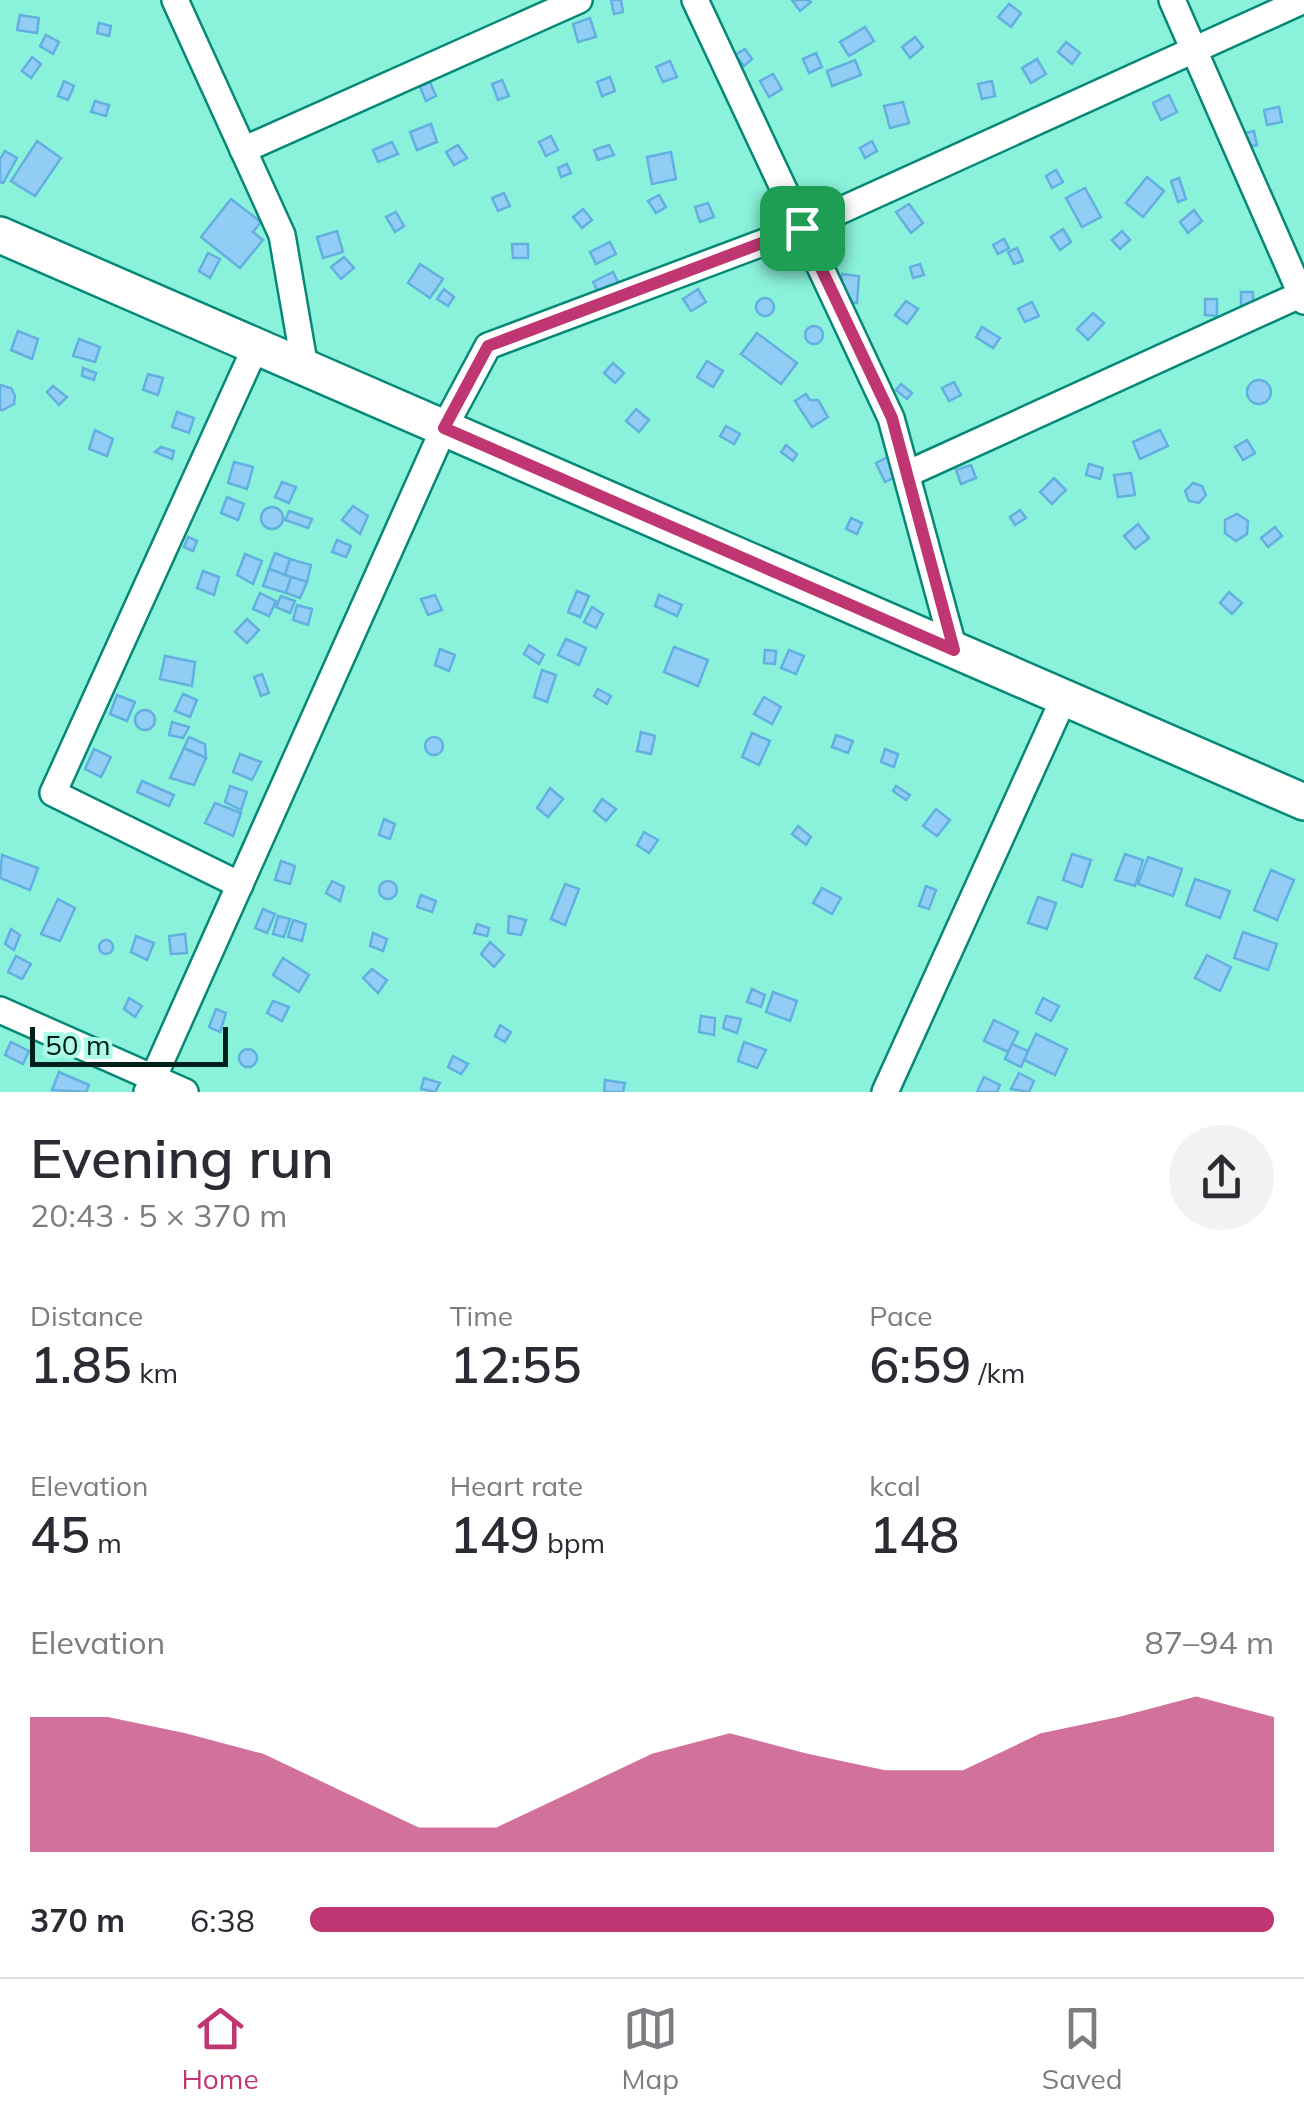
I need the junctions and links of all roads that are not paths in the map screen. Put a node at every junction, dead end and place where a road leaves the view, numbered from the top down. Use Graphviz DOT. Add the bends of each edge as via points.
graph roads {
  1 [pos="175,0"];
  2 [pos="579,0"];
  3 [pos="694,0"];
  4 [pos="1172,0"];
  5 [pos="1304,0"];
  6 [pos="1195,50"];
  7 [pos="243,150"];
  8 [pos="802,228"];
  9 [pos="0,235"];
  10 [pos="1303,296"];
  11 [pos="256,346"];
  12 [pos="305,368"];
  13 [pos="444,428"];
  14 [pos="907,474"];
  15 [pos="954,650"];
  16 [pos="1064,698"];
  17 [pos="1304,802"];
  18 [pos="240,885"];
  19 [pos="0,1010"];
  20 [pos="150,1085"];
  21 [pos="185,1092"];
  22 [pos="885,1092"];
  1 -- 7 [label="street"];
  2 -- 7 [label="street"];
  3 -- 8 [label="street"];
  4 -- 6 [label="street"];
  5 -- 6 [label="street"];
  6 -- 8 [label="street"];
  6 -- 10 [label="street"];
  7 -- 12 [label="street" via="282,235"];
  8 -- 13 [label="street" via="488,346"];
  8 -- 14 [label="street" via="892,418"];
  9 -- 11 [label="street"];
  10 -- 14 [label="street"];
  11 -- 12 [label="street"];
  11 -- 18 [label="street" via="53,794"];
  12 -- 13 [label="street"];
  13 -- 15 [label="street"];
  13 -- 18 [label="street"];
  14 -- 15 [label="street"];
  15 -- 16 [label="street"];
  16 -- 17 [label="street"];
  16 -- 22 [label="street"];
  18 -- 20 [label="street"];
  19 -- 20 [label="street"];
  20 -- 21 [label="street"];
}
